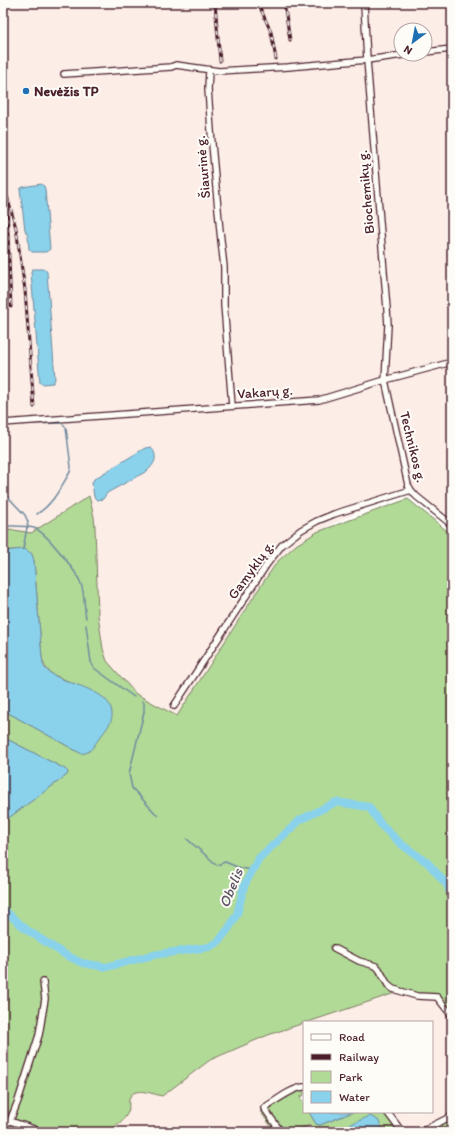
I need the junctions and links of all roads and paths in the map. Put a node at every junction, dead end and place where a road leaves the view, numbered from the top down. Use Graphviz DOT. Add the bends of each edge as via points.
graph roads {
  1 [pos="364,3"];
  2 [pos="452,49"];
  3 [pos="433,51"];
  4 [pos="393,56"];
  5 [pos="368,60"];
  6 [pos="208,70"];
  7 [pos="64,74"];
  8 [pos="452,362"];
  9 [pos="385,380"];
  10 [pos="232,406"];
  11 [pos="3,423"];
  12 [pos="411,490"];
  13 [pos="452,526"];
  14 [pos="174,706"];
  15 [pos="334,948"];
  16 [pos="43,982"];
  17 [pos="452,1016"];
  18 [pos="303,1087"];
  19 [pos="388,1113"];
  20 [pos="452,1116"];
  21 [pos="10,1121"];
  22 [pos="3,1125"];
  23 [pos="38,1132"];
  24 [pos="281,1132"];
  25 [pos="402,1132"];
  26 [pos="420,1132"];
  1 -- 5 [label="street, Biochemikų g."];
  2 -- 3 [label="street"];
  4 -- 5 [label="street"];
  5 -- 6 [label="street" via="259,69"];
  5 -- 9 [label="street, Biochemikų g." via="388,325"];
  6 -- 7 [label="street" via="176,65"];
  6 -- 10 [label="street, Šiaurinė g."];
  8 -- 9 [label="street, Vakarų g."];
  9 -- 10 [label="street, Vakarų g." via="319,400"];
  9 -- 12 [label="street, Technikos g."];
  10 -- 11 [label="street, Vakarų g."];
  12 -- 13 [label="street, Technikos g."];
  12 -- 14 [label="street, Gamyklų g." via="324,518 301,530 282,545"];
  15 -- 17 [label="street" via="359,961 376,966 393,989 417,996 437,997"];
  16 -- 21 [label="street" via="44,999 39,1035"];
  18 -- 24 [label="street" via="264,1108"];
  19 -- 25 [label="street"];
  20 -- 26 [label="street"];
  21 -- 22 [label="street"];
  21 -- 23 [label="street"];
}
